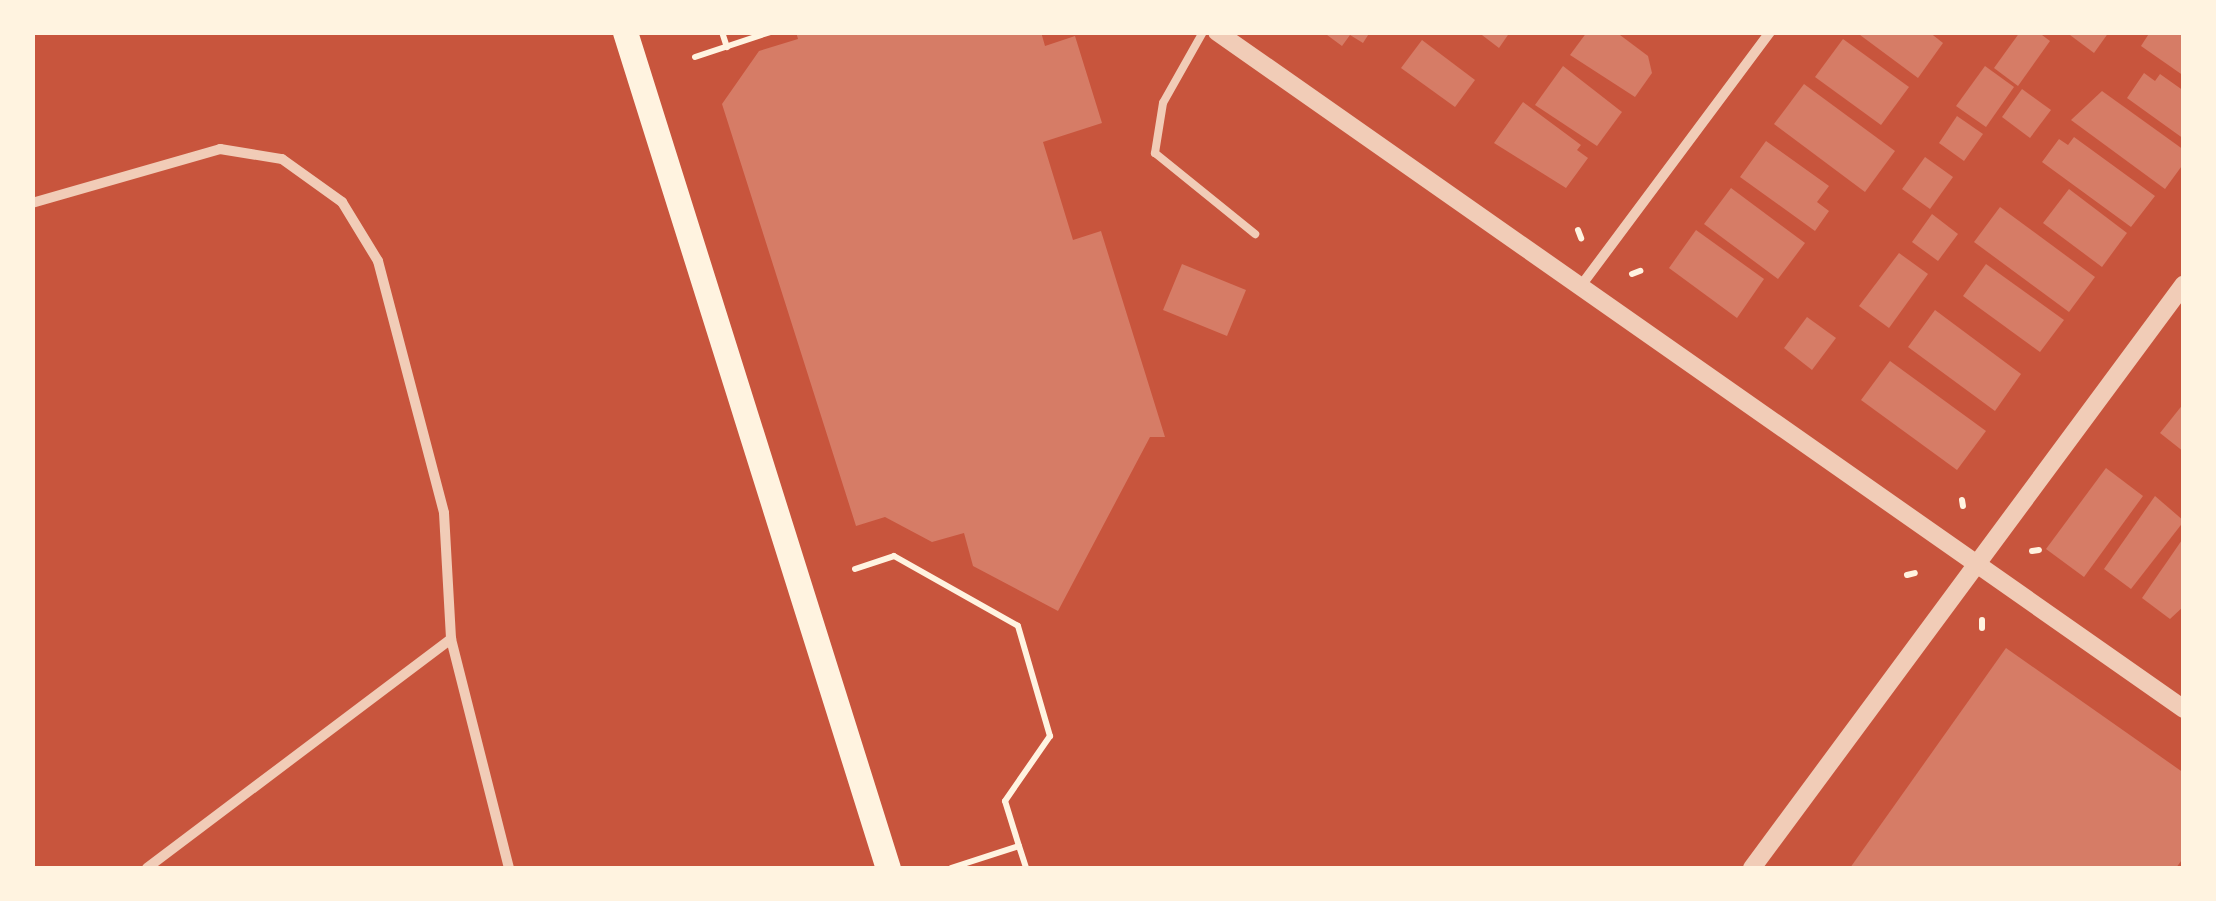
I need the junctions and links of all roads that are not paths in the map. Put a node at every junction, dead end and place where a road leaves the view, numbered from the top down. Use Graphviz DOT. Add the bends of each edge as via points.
graph roads {
  1 [pos="625,32"];
  2 [pos="1203,32"];
  3 [pos="1218,32"];
  4 [pos="1770,32"];
  5 [pos="32,203"];
  6 [pos="1255,234"];
  7 [pos="2184,284"];
  8 [pos="1580,288"];
  9 [pos="1974,566"];
  10 [pos="451,639"];
  11 [pos="2184,709"];
  12 [pos="147,868"];
  13 [pos="509,868"];
  14 [pos="888,868"];
  15 [pos="1752,868"];
  1 -- 14 [label="main road"];
  2 -- 6 [label="lane" via="1163,104 1155,153"];
  3 -- 8 [label="street"];
  4 -- 8 [label="street"];
  5 -- 10 [label="street" via="220,149 282,159 342,202 378,261 444,513"];
  7 -- 9 [label="street"];
  8 -- 9 [label="street"];
  9 -- 11 [label="street"];
  9 -- 15 [label="street"];
  10 -- 12 [label="street"];
  10 -- 13 [label="street"];
}
